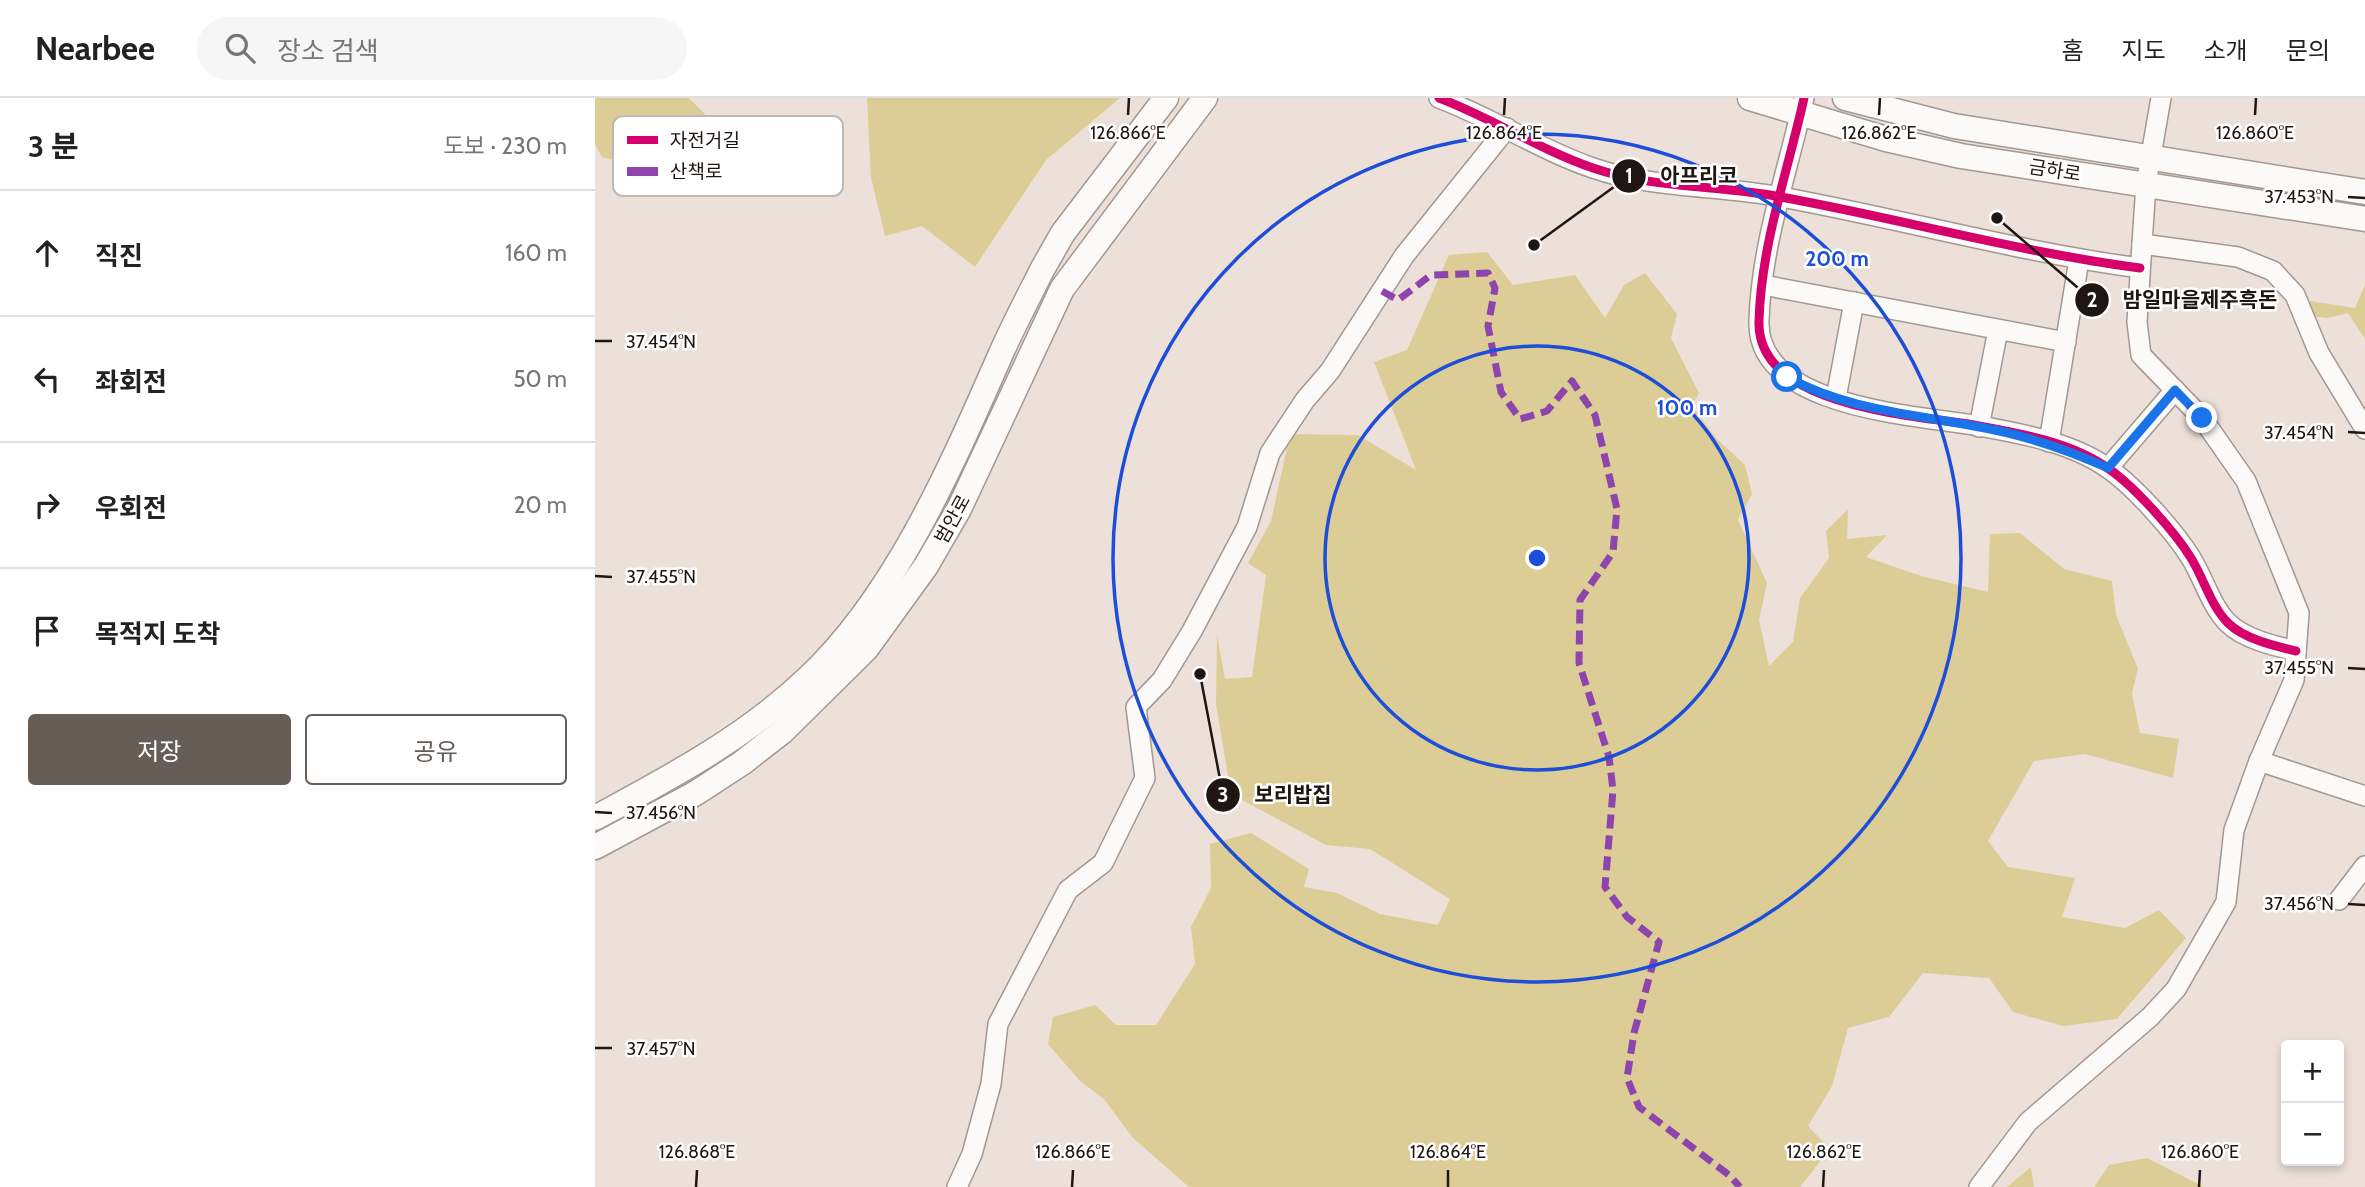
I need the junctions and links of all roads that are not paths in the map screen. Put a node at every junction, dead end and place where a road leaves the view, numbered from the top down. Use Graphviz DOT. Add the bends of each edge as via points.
graph roads {
  1 [pos="1165,98"];
  2 [pos="1205,98"];
  3 [pos="1439,98"];
  4 [pos="1750,98"];
  5 [pos="1845,98"];
  6 [pos="2161,98"];
  7 [pos="1802,106"];
  8 [pos="1507,128"];
  9 [pos="2150,157"];
  10 [pos="2146,184"];
  11 [pos="2365,192"];
  12 [pos="1778,196"];
  13 [pos="2365,219"];
  14 [pos="2142,244"];
  15 [pos="2079,260"];
  16 [pos="2140,268"];
  17 [pos="1763,285"];
  18 [pos="1854,302"];
  19 [pos="1998,330"];
  20 [pos="2066,342"];
  21 [pos="2175,390"];
  22 [pos="1836,398"];
  23 [pos="1979,426"];
  24 [pos="2365,429"];
  25 [pos="2049,442"];
  26 [pos="2108,468"];
  27 [pos="2296,651"];
  28 [pos="2259,761"];
  29 [pos="2365,796"];
  30 [pos="595,818"];
  31 [pos="595,847"];
  32 [pos="2365,866"];
  33 [pos="2339,900"];
  34 [pos="957,1187"];
  35 [pos="1979,1187"];
  1 -- 30 [label="main road, 범안로" via="1063,233 946,475 875,598 809,678 767,714 689,767"];
  2 -- 31 [label="main road, 범안로" via="1062,289 959,509 919,577 866,649 783,731 742,763"];
  3 -- 8 [label="street"];
  4 -- 7 [label="main road, 금하로"];
  5 -- 9 [label="main road, 금하로" via="1954,126"];
  6 -- 9 [label="street"];
  7 -- 10 [label="main road, 금하로" via="1961,156"];
  7 -- 12 [label="street"];
  8 -- 12 [label="street" via="1591,168 1637,181"];
  8 -- 34 [label="street" via="1404,256 1270,453 1247,527 1162,680 1136,707 1145,778 1103,863 1068,890 998,1024 991,1084 972,1154"];
  9 -- 10 [label="street"];
  9 -- 11 [label="main road, 금하로"];
  10 -- 13 [label="main road, 금하로"];
  10 -- 14 [label="street"];
  12 -- 15 [label="street"];
  12 -- 17 [label="street"];
  14 -- 16 [label="street"];
  14 -- 24 [label="street" via="2238,257 2273,271 2295,295 2319,353"];
  15 -- 16 [label="street"];
  15 -- 20 [label="street"];
  16 -- 21 [label="street" via="2137,322 2141,355"];
  17 -- 18 [label="street"];
  17 -- 22 [label="street" via="1758,323 1762,347 1772,363 1811,391"];
  18 -- 19 [label="street"];
  18 -- 22 [label="street"];
  19 -- 20 [label="street"];
  19 -- 23 [label="street"];
  20 -- 25 [label="street"];
  21 -- 26 [label="street"];
  21 -- 27 [label="street" via="2202,418 2246,481 2299,613"];
  22 -- 23 [label="street"];
  23 -- 25 [label="street"];
  25 -- 26 [label="street"];
  26 -- 27 [label="street" via="2136,491 2191,557 2229,624 2267,644"];
  27 -- 28 [label="street" via="2294,680"];
  28 -- 29 [label="street"];
  28 -- 35 [label="street" via="2234,830 2226,902 2176,989 2028,1122"];
  32 -- 33 [label="street"];
}
